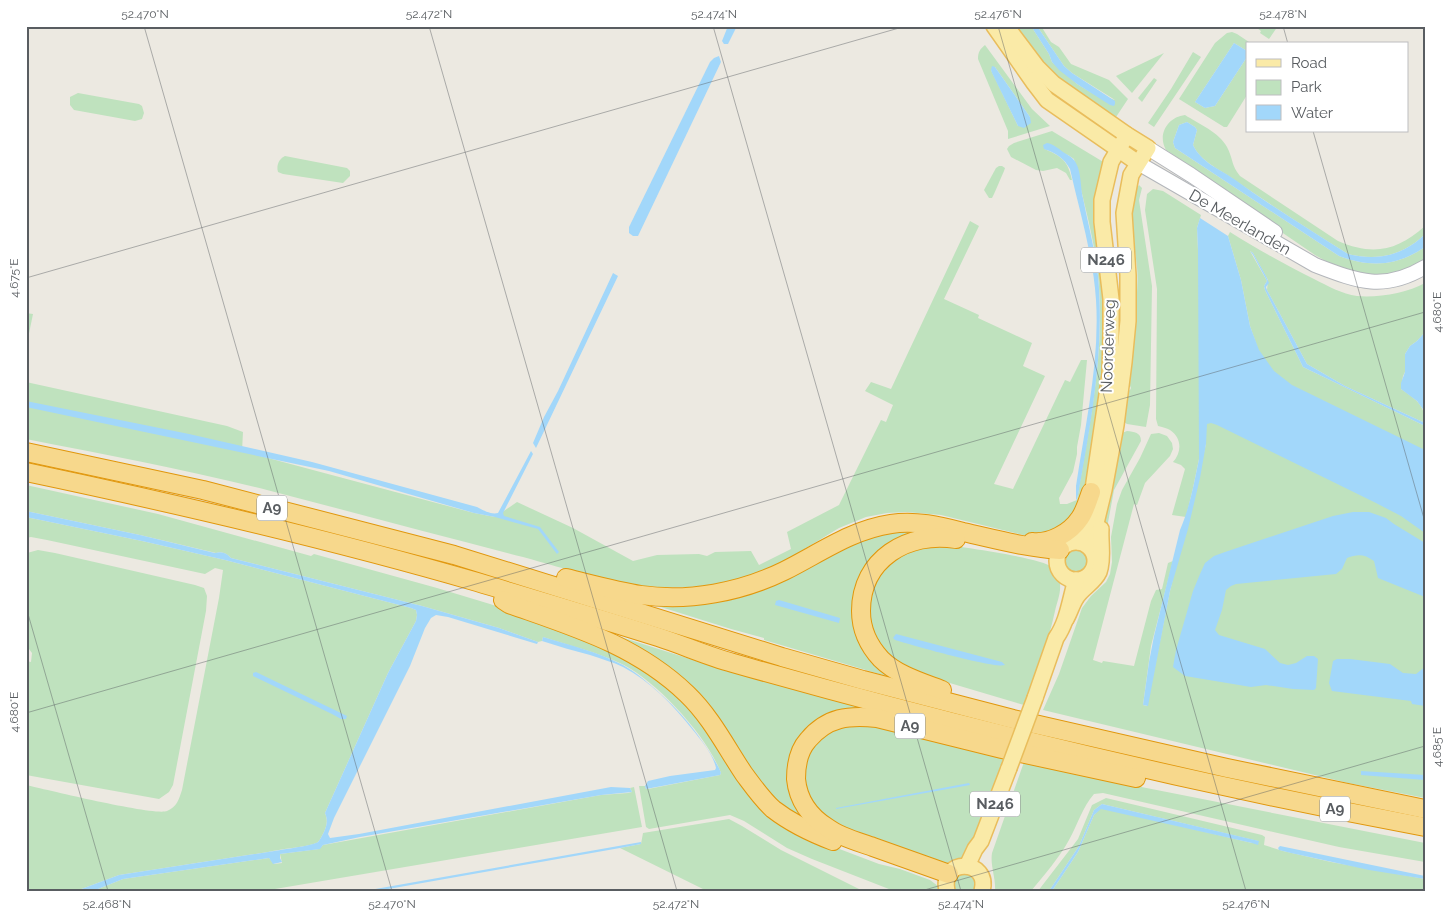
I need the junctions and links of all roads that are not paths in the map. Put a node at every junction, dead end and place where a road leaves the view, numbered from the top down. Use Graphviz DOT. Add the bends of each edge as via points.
graph roads {
  1 [pos="994,26"];
  2 [pos="1006,26"];
  3 [pos="1127,135"];
  4 [pos="1148,148"];
  5 [pos="1118,150"];
  6 [pos="1138,163"];
  7 [pos="1425,266"];
  8 [pos="1346,277"];
  9 [pos="26,452"];
  10 [pos="26,472"];
  11 [pos="1098,491"];
  12 [pos="1003,541"];
  13 [pos="1085,545"];
  14 [pos="454,555"];
  15 [pos="1058,556"];
  16 [pos="1071,579"];
  17 [pos="472,581"];
  18 [pos="1066,619"];
  19 [pos="1056,638"];
  20 [pos="1013,719"];
  21 [pos="1245,791"];
  22 [pos="1425,809"];
  23 [pos="1425,827"];
  24 [pos="972,868"];
  25 [pos="947,882"];
  26 [pos="982,891"];
  1 -- 5 [label="main road" via="1047,100"];
  2 -- 3 [label="main road" via="1036,67 1054,84"];
  3 -- 4 [label="main road"];
  3 -- 5 [label="main road, Noorderweg / N246"];
  4 -- 6 [label="main road, Noorderweg / N246"];
  4 -- 8 [label="main road, De Meerlanden"];
  5 -- 6 [label="main road"];
  5 -- 11 [label="main road, Noorderweg / N246" via="1111,162 1102,200 1111,300 1111,342"];
  6 -- 8 [label="main road, De Meerlanden" via="1315,265"];
  6 -- 11 [label="main road, Noorderweg / N246" via="1131,175 1124,213 1128,321 1116,425"];
  7 -- 8 [label="main road, De Meerlanden" via="1392,281 1370,283"];
  9 -- 14 [label="highway, A9" via="203,490"];
  10 -- 17 [label="highway, A9" via="184,505"];
  11 -- 12 [label="highway" via="1081,517 1061,535 1035,542"];
  11 -- 13 [label="main road, Noorderweg / N246" via="1089,516"];
  11 -- 18 [label="main road, Noorderweg / N246" via="1101,557 1098,573 1076,598"];
  12 -- 14 [label="highway, A9" via="941,527 894,524 872,528 838,541 778,574 747,585 685,597 629,593 498,560"];
  12 -- 15 [label="highway, A9" via="1046,549"];
  13 -- 15 [label="main road" via="1068,543"];
  13 -- 16 [label="main road, N246" via="1095,559 1094,566 1088,576"];
  14 -- 20 [label="highway, A9" via="791,660"];
  15 -- 16 [label="main road" via="1058,568"];
  15 -- 20 [label="highway, A9" via="952,539 919,539 883,558 872,571 862,594 864,630 873,650 883,661 917,681"];
  16 -- 18 [label="main road, Noorderweg / N246"];
  16 -- 19 [label="main road, Noorderweg / N246"];
  17 -- 21 [label="highway, A9" via="785,678 1056,748"];
  17 -- 25 [label="highway, A9" via="509,604 621,646 669,677 708,719 761,796 788,819 823,837"];
  18 -- 19 [label="main road, Noorderweg / N246"];
  19 -- 24 [label="main road, Noorderweg / N246, bridge" via="981,840 981,851"];
  20 -- 22 [label="highway, A9"];
  21 -- 23 [label="highway, A9"];
  21 -- 25 [label="highway, A9" via="1204,791 1125,776 877,718 848,717 816,730 799,756 796,774 798,792 816,820 828,829"];
  24 -- 25 [label="main road" via="960,866 954,869"];
  24 -- 26 [label="main road" via="983,881"];
}
